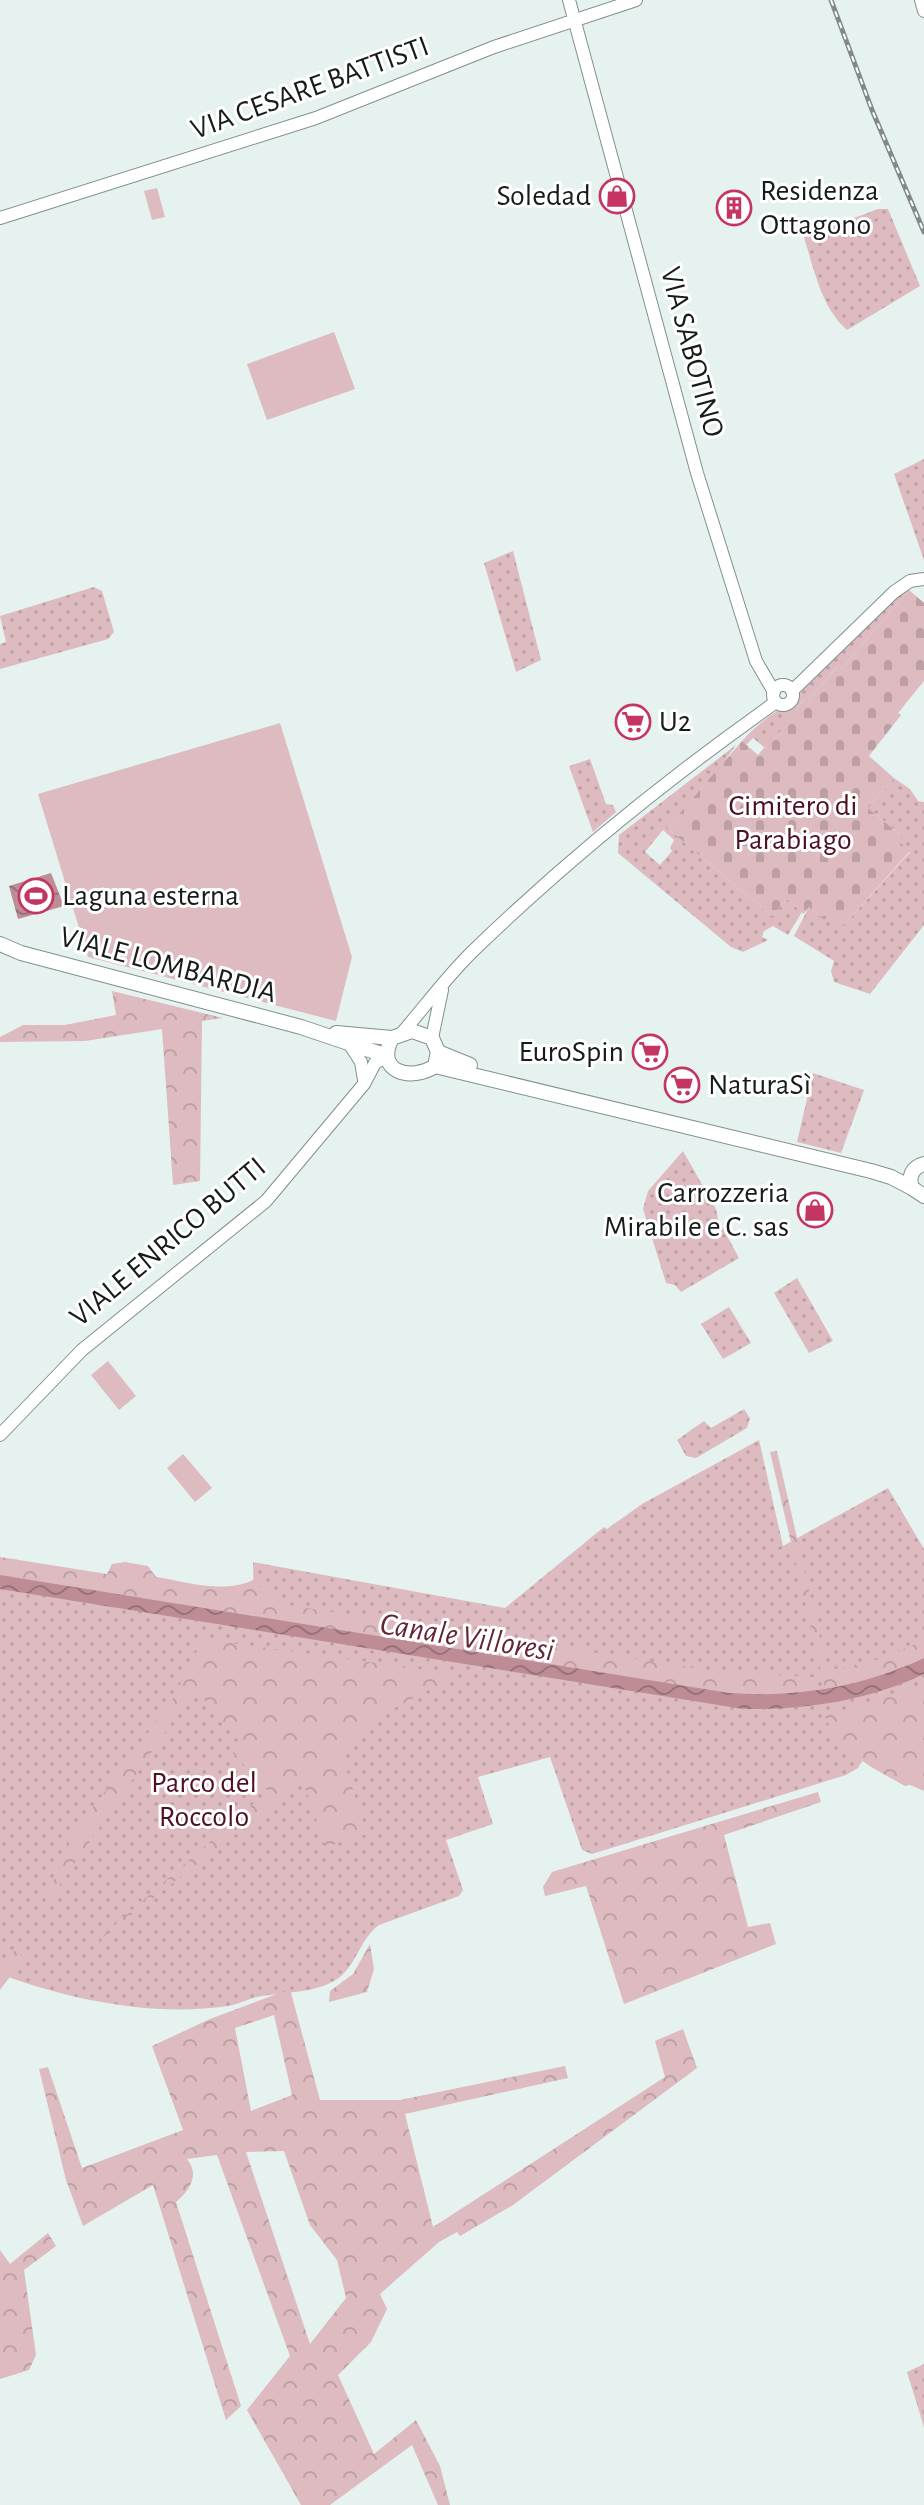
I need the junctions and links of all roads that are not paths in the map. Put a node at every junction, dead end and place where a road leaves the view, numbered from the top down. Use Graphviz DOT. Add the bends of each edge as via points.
graph roads {
  1 [pos="569,0"];
  2 [pos="636,0"];
  3 [pos="921,0"];
  4 [pos="924,11"];
  5 [pos="574,20"];
  6 [pos="0,218"];
  7 [pos="924,579"];
  8 [pos="775,697"];
  9 [pos="0,944"];
  10 [pos="0,951"];
  11 [pos="21,953"];
  12 [pos="446,980"];
  13 [pos="301,1027"];
  14 [pos="397,1035"];
  15 [pos="432,1038"];
  16 [pos="350,1045"];
  17 [pos="387,1056"];
  18 [pos="437,1059"];
  19 [pos="396,1070"];
  20 [pos="364,1084"];
  21 [pos="918,1180"];
  22 [pos="0,1435"];
  1 -- 5 [label="street, VIA SABOTINO"];
  2 -- 5 [label="street, VIA CESARE BATTISTI"];
  3 -- 4 [label="street"];
  5 -- 6 [label="street, VIA CESARE BATTISTI" via="316,118"];
  5 -- 8 [label="street, VIA SABOTINO" via="697,473 756,661"];
  7 -- 8 [label="street" via="904,584 792,691 790,703 783,705"];
  8 -- 12 [label="street" via="570,863"];
  9 -- 11 [label="main road, VIALE LOMBARDIA"];
  10 -- 11 [label="main road, VIALE LOMBARDIA"];
  11 -- 13 [label="main road, VIALE LOMBARDIA"];
  12 -- 14 [label="street"];
  12 -- 15 [label="street"];
  13 -- 14 [label="main road, VIALE LOMBARDIA" via="372,1038"];
  13 -- 16 [label="main road, VIALE LOMBARDIA"];
  14 -- 15 [label="main road" via="423,1033"];
  14 -- 17 [label="main road"];
  15 -- 18 [label="main road"];
  16 -- 17 [label="main road, VIALE LOMBARDIA"];
  16 -- 20 [label="street" via="361,1062"];
  17 -- 19 [label="main road"];
  17 -- 20 [label="street, VIALE ENRICO BUTTI" via="375,1063"];
  18 -- 19 [label="main road" via="426,1072"];
  18 -- 21 [label="main road" via="589,1102"];
  19 -- 20 [label="street" via="377,1073"];
  20 -- 22 [label="street, VIALE ENRICO BUTTI" via="266,1201 82,1350"];
}
